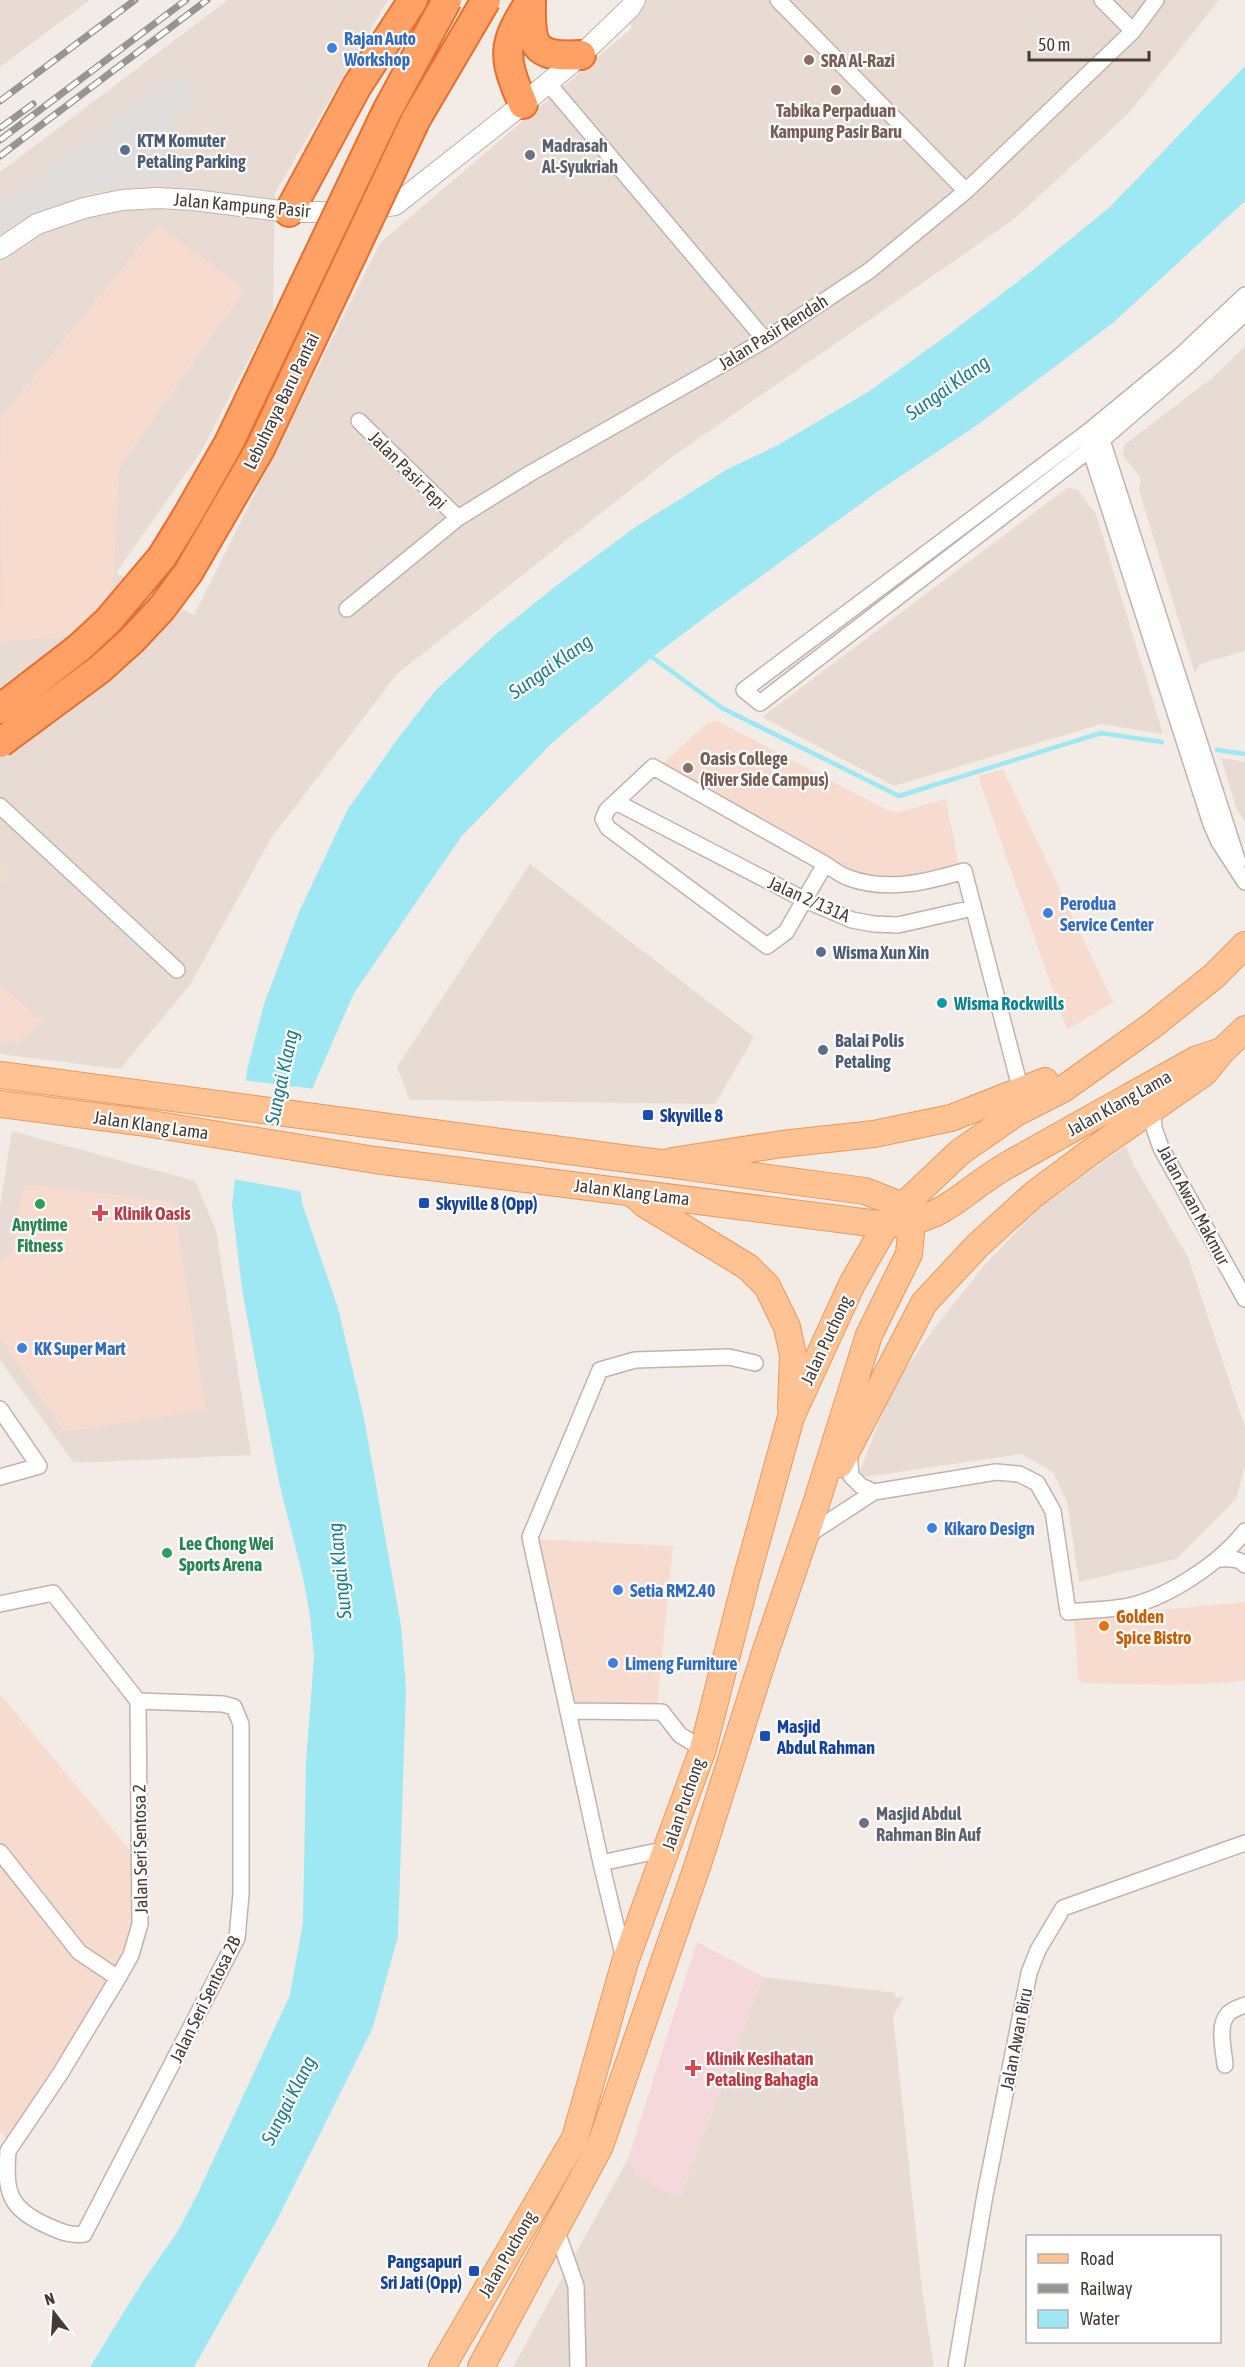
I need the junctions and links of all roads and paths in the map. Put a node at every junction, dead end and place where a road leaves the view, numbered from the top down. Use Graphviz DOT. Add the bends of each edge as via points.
graph roads {
  1 [pos="413,0"];
  2 [pos="447,0"];
  3 [pos="486,0"];
  4 [pos="635,0"];
  5 [pos="778,0"];
  6 [pos="1102,0"];
  7 [pos="1156,0"];
  8 [pos="531,1"];
  9 [pos="1133,31"];
  10 [pos="581,55"];
  11 [pos="548,83"];
  12 [pos="523,104"];
  13 [pos="966,191"];
  14 [pos="289,212"];
  15 [pos="0,249"];
  16 [pos="1245,295"];
  17 [pos="1245,313"];
  18 [pos="765,340"];
  19 [pos="359,421"];
  20 [pos="1094,440"];
  21 [pos="458,518"];
  22 [pos="347,609"];
  23 [pos="0,709"];
  24 [pos="0,743"];
  25 [pos="616,802"];
  26 [pos="0,806"];
  27 [pos="825,864"];
  28 [pos="1244,881"];
  29 [pos="803,899"];
  30 [pos="973,908"];
  31 [pos="1245,945"];
  32 [pos="177,970"];
  33 [pos="1153,1025"];
  34 [pos="1245,1029"];
  35 [pos="1222,1051"];
  36 [pos="0,1075"];
  37 [pos="1021,1091"];
  38 [pos="0,1104"];
  39 [pos="1153,1107"];
  40 [pos="660,1163"];
  41 [pos="631,1192"];
  42 [pos="899,1218"];
  43 [pos="1245,1299"];
  44 [pos="755,1363"];
  45 [pos="0,1410"];
  46 [pos="791,1417"];
  47 [pos="849,1450"];
  48 [pos="0,1477"];
  49 [pos="874,1492"];
  50 [pos="816,1504"];
  51 [pos="1245,1531"];
  52 [pos="804,1538"];
  53 [pos="1217,1558"];
  54 [pos="1245,1565"];
  55 [pos="0,1604"];
  56 [pos="138,1701"];
  57 [pos="568,1711"];
  58 [pos="703,1749"];
  59 [pos="1245,1843"];
  60 [pos="668,1849"];
  61 [pos="0,1852"];
  62 [pos="601,1863"];
  63 [pos="625,1962"];
  64 [pos="118,1978"];
  65 [pos="1245,2005"];
  66 [pos="1225,2065"];
  67 [pos="4,2146"];
  68 [pos="556,2229"];
  69 [pos="442,2367"];
  70 [pos="481,2367"];
  71 [pos="578,2367"];
  72 [pos="956,2367"];
  1 -- 14 [label="highway" via="357,86"];
  2 -- 23 [label="highway, Lebuhraya Baru Pantai, bridge" via="387,111 229,443 162,557 108,621"];
  3 -- 24 [label="highway, Lebuhraya Baru Pantai, bridge" via="416,119 260,449 188,573 132,640 100,669"];
  4 -- 10 [label="street, Jalan Kampung Pasir"];
  5 -- 13 [label="street"];
  6 -- 9 [label="street"];
  7 -- 9 [label="street, Jalan Pasir Rendah"];
  8 -- 10 [label="highway" via="530,31 537,46 550,55"];
  8 -- 12 [label="highway" via="510,37 507,53"];
  9 -- 13 [label="street, Jalan Pasir Rendah"];
  10 -- 11 [label="street, Jalan Kampung Pasir"];
  11 -- 12 [label="street, Jalan Kampung Pasir"];
  11 -- 18 [label="street"];
  12 -- 14 [label="street, Jalan Kampung Pasir" via="395,205 346,212"];
  13 -- 18 [label="street, Jalan Pasir Rendah" via="869,271"];
  14 -- 15 [label="street, Jalan Kampung Pasir" via="194,200 122,200 37,224"];
  16 -- 20 [label="street"];
  17 -- 20 [label="street" via="1191,363"];
  18 -- 21 [label="street, Jalan Pasir Rendah"];
  19 -- 21 [label="street, Jalan Pasir Tepi"];
  20 -- 20 [label="street" via="760,703 744,690"];
  20 -- 28 [label="street" via="1211,824"];
  21 -- 22 [label="street, Jalan Pasir Rendah"];
  25 -- 27 [label="street" via="653,767"];
  25 -- 29 [label="street, Jalan 2/131A"];
  25 -- 29 [label="street" via="603,819 608,828 766,946 786,933"];
  26 -- 32 [label="street"];
  27 -- 29 [label="street"];
  27 -- 30 [label="street" via="848,878 877,885 907,885 964,871"];
  29 -- 30 [label="street, Jalan 2/131A" via="852,920 874,924 917,922"];
  30 -- 37 [label="street"];
  31 -- 33 [label="main road" via="1214,976"];
  33 -- 37 [label="main road"];
  33 -- 42 [label="main road" via="1063,1089 1016,1113 960,1152"];
  34 -- 35 [label="main road"];
  35 -- 39 [label="main road" via="1204,1073"];
  35 -- 42 [label="main road, Jalan Klang Lama" via="1197,1059 1004,1167 942,1211"];
  36 -- 40 [label="main road, Jalan Klang Lama"];
  37 -- 40 [label="main road" via="961,1116 874,1134"];
  38 -- 41 [label="main road, Jalan Klang Lama"];
  39 -- 43 [label="street, Jalan Awan Makmur" via="1154,1128 1161,1148"];
  39 -- 47 [label="main road" via="1033,1195 977,1246 924,1303"];
  40 -- 42 [label="main road, Jalan Klang Lama" via="865,1191"];
  41 -- 42 [label="main road, Jalan Klang Lama"];
  41 -- 46 [label="main road" via="748,1267 767,1286 787,1328 793,1355"];
  42 -- 46 [label="main road, Jalan Puchong" via="852,1284"];
  42 -- 50 [label="main road, Jalan Puchong" via="909,1254 869,1335"];
  44 -- 57 [label="street" via="729,1357 635,1360 600,1370 530,1537"];
  45 -- 48 [label="street" via="39,1466"];
  46 -- 58 [label="main road, Jalan Puchong"];
  47 -- 49 [label="street" via="851,1476"];
  47 -- 50 [label="main road"];
  49 -- 52 [label="street"];
  49 -- 53 [label="street" via="996,1472 1019,1474 1037,1483 1053,1511 1068,1612 1127,1606 1180,1586"];
  50 -- 52 [label="main road, Jalan Puchong"];
  51 -- 53 [label="street"];
  52 -- 68 [label="main road, Jalan Puchong" via="697,1867 600,2146"];
  53 -- 54 [label="street" via="1230,1558"];
  55 -- 56 [label="street" via="53,1593"];
  56 -- 64 [label="street, Jalan Seri Sentosa 2" via="141,1924"];
  56 -- 67 [label="street, Jalan Seri Sentosa 2B" via="224,1704 238,1713 241,1894 237,1938 84,2234 72,2236 32,2218 14,2202 6,2180"];
  57 -- 58 [label="street" via="662,1712 680,1735"];
  57 -- 62 [label="street"];
  58 -- 60 [label="main road, Jalan Puchong"];
  59 -- 72 [label="street, Jalan Awan Biru" via="1063,1908 1038,1950 1029,1973 985,2195"];
  60 -- 62 [label="street"];
  60 -- 63 [label="main road, Jalan Puchong"];
  61 -- 64 [label="street" via="79,1952"];
  62 -- 63 [label="street"];
  63 -- 69 [label="main road, Jalan Puchong" via="574,2138"];
  64 -- 67 [label="street, Jalan Seri Sentosa 2" via="60,2074"];
  65 -- 66 [label="street" via="1224,2020"];
  68 -- 70 [label="main road, Jalan Puchong"];
  68 -- 71 [label="street" via="576,2286"];
}
